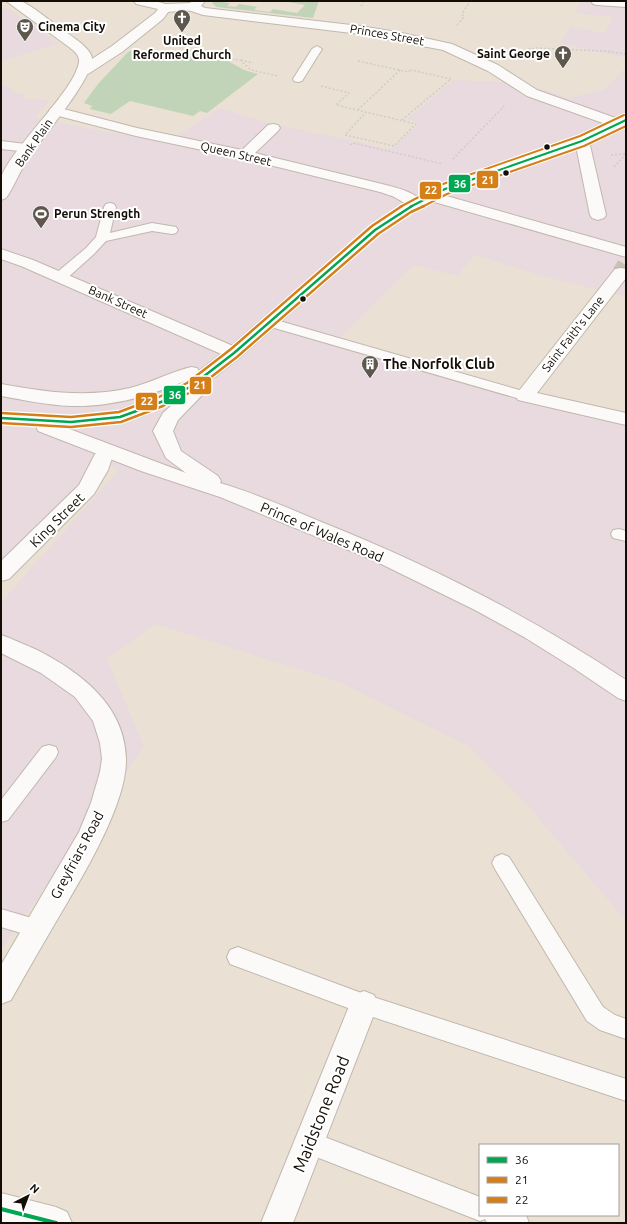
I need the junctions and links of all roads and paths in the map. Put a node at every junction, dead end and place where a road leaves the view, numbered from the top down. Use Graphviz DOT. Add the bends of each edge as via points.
graph roads {
  1 [pos="12,1"];
  2 [pos="140,1"];
  3 [pos="597,1"];
  4 [pos="626,3"];
  5 [pos="195,4"];
  6 [pos="165,8"];
  7 [pos="153,50"];
  8 [pos="317,50"];
  9 [pos="626,54"];
  10 [pos="220,58"];
  11 [pos="240,60"];
  12 [pos="358,61"];
  13 [pos="253,63"];
  14 [pos="493,68"];
  15 [pos="400,70"];
  16 [pos="83,71"];
  17 [pos="120,79"];
  18 [pos="298,79"];
  19 [pos="109,80"];
  20 [pos="117,82"];
  21 [pos="519,86"];
  22 [pos="101,103"];
  23 [pos="358,110"];
  24 [pos="56,111"];
  25 [pos="366,112"];
  26 [pos="623,122"];
  27 [pos="273,128"];
  28 [pos="582,141"];
  29 [pos="1,145"];
  30 [pos="350,145"];
  31 [pos="29,148"];
  32 [pos="245,156"];
  33 [pos="453,160"];
  34 [pos="448,165"];
  35 [pos="1,196"];
  36 [pos="422,199"];
  37 [pos="110,207"];
  38 [pos="598,215"];
  39 [pos="172,230"];
  40 [pos="102,238"];
  41 [pos="626,252"];
  42 [pos="1,254"];
  43 [pos="621,273"];
  44 [pos="60,277"];
  45 [pos="270,322"];
  46 [pos="234,354"];
  47 [pos="1,390"];
  48 [pos="525,396"];
  49 [pos="1,406"];
  50 [pos="1,418"];
  51 [pos="626,419"];
  52 [pos="29,420"];
  53 [pos="102,458"];
  54 [pos="225,492"];
  55 [pos="1,574"];
  56 [pos="1,643"];
  57 [pos="626,692"];
  58 [pos="49,752"];
  59 [pos="1,814"];
  60 [pos="502,863"];
  61 [pos="1,918"];
  62 [pos="38,929"];
  63 [pos="238,957"];
  64 [pos="1,991"];
  65 [pos="364,1004"];
  66 [pos="626,1029"];
  67 [pos="626,1090"];
  68 [pos="309,1143"];
  69 [pos="1,1209"];
  70 [pos="479,1209"];
  71 [pos="499,1216"];
  72 [pos="56,1223"];
  73 [pos="277,1223"];
  74 [pos="517,1223"];
  1 -- 16 [label="street" via="74,43 85,55"];
  2 -- 6 [label="street, Princes Street"];
  3 -- 4 [label="street"];
  5 -- 6 [label="street, Princes Street"];
  5 -- 14 [label="street, Princes Street" via="210,12 397,36 436,44"];
  6 -- 16 [label="street" via="159,16 117,49"];
  7 -- 10 [label="path"];
  8 -- 18 [label="lane"];
  9 -- 14 [label="path" via="527,49"];
  11 -- 13 [label="path"];
  12 -- 15 [label="path"];
  14 -- 21 [label="street, Princes Street"];
  15 -- 23 [label="path"];
  15 -- 25 [label="path" via="408,72 412,69 451,79 402,120 416,124 394,146 345,135"];
  16 -- 24 [label="street, Bank Plain" via="72,91"];
  17 -- 20 [label="path"];
  19 -- 20 [label="path"];
  20 -- 22 [label="path"];
  21 -- 26 [label="street, Princes Street" via="532,93"];
  21 -- 33 [label="path" via="508,102"];
  24 -- 31 [label="street, Bank Plain"];
  24 -- 32 [label="street, Queen Street"];
  26 -- 28 [label="street"];
  27 -- 32 [label="street"];
  28 -- 36 [label="street"];
  28 -- 38 [label="street"];
  29 -- 31 [label="street"];
  30 -- 34 [label="path" via="353,143"];
  31 -- 35 [label="street, Bank Plain" via="5,185"];
  32 -- 36 [label="street, Queen Street"];
  36 -- 41 [label="street, Queen Street"];
  36 -- 45 [label="street" via="395,214 375,230"];
  37 -- 40 [label="lane"];
  39 -- 40 [label="lane" via="152,227"];
  40 -- 44 [label="lane" via="90,252"];
  42 -- 44 [label="street, Bank Street"];
  43 -- 48 [label="street, Saint Faith's Lane"];
  44 -- 46 [label="street, Bank Street"];
  45 -- 46 [label="street"];
  45 -- 48 [label="lane"];
  46 -- 47 [label="street" via="145,390 108,397 71,400"];
  46 -- 52 [label="street" via="190,387 161,402 120,417 71,422"];
  46 -- 54 [label="street" via="170,417 164,431 173,454"];
  48 -- 51 [label="street"];
  49 -- 52 [label="street, Prince of Wales Road"];
  50 -- 52 [label="street"];
  52 -- 54 [label="street, Prince of Wales Road" via="164,473"];
  53 -- 55 [label="street, King Street" via="87,489"];
  54 -- 57 [label="street, Prince of Wales Road" via="374,553 479,601"];
  56 -- 62 [label="street, Greyfriars Road" via="40,662 76,686 92,700 105,720 112,739 114,760 104,805 66,882"];
  58 -- 59 [label="lane"];
  60 -- 66 [label="lane" via="595,1014 608,1023"];
  61 -- 62 [label="lane"];
  62 -- 64 [label="street, Greyfriars Road"];
  63 -- 65 [label="lane"];
  65 -- 67 [label="lane"];
  65 -- 68 [label="street, Maidstone Road"];
  68 -- 70 [label="lane"];
  68 -- 73 [label="street, Maidstone Road"];
  69 -- 72 [label="street"];
  71 -- 74 [label="lane"];
}
